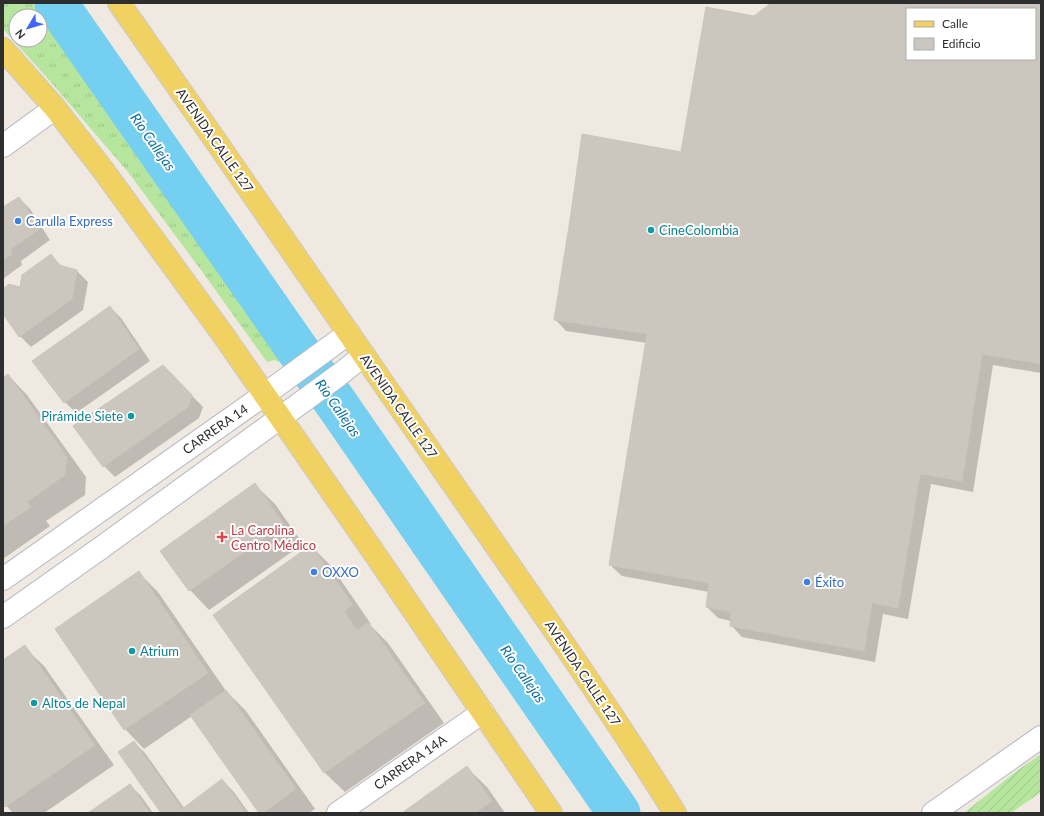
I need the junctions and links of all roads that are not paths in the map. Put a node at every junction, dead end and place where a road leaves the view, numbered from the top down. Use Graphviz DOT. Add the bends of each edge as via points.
graph roads {
  1 [pos="119,3"];
  2 [pos="3,49"];
  3 [pos="55,108"];
  4 [pos="6,139"];
  5 [pos="349,333"];
  6 [pos="364,355"];
  7 [pos="273,388"];
  8 [pos="288,412"];
  9 [pos="80,525"];
  10 [pos="98,550"];
  11 [pos="3,579"];
  12 [pos="3,617"];
  13 [pos="483,712"];
  14 [pos="1041,737"];
  15 [pos="338,813"];
  16 [pos="551,813"];
  17 [pos="675,813"];
  18 [pos="933,813"];
  1 -- 5 [label="main road, AVENIDA CALLE 127"];
  2 -- 3 [label="main road"];
  3 -- 4 [label="street"];
  3 -- 7 [label="main road" via="224,336"];
  5 -- 6 [label="main road, AVENIDA CALLE 127"];
  5 -- 7 [label="street, CARRERA 14"];
  6 -- 8 [label="street"];
  6 -- 17 [label="main road, AVENIDA CALLE 127" via="642,760"];
  7 -- 8 [label="main road"];
  7 -- 9 [label="street, CARRERA 14"];
  8 -- 10 [label="street"];
  8 -- 13 [label="main road" via="379,560"];
  9 -- 10 [label="street"];
  9 -- 11 [label="street, CARRERA 14"];
  10 -- 12 [label="street"];
  13 -- 15 [label="street, CARRERA 14A"];
  13 -- 16 [label="main road"];
  14 -- 18 [label="street"];
}
